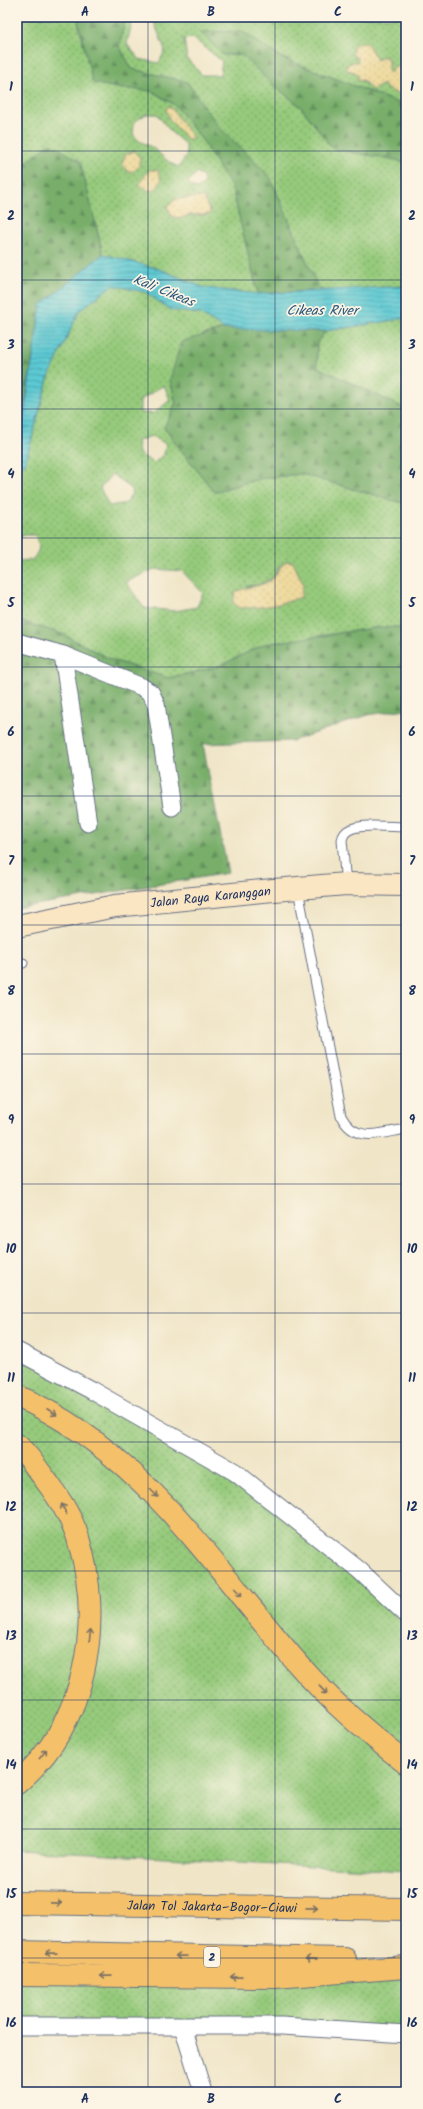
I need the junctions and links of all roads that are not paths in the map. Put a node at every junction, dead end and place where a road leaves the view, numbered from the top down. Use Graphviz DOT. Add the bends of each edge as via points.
graph roads {
  1 [pos="17,642"];
  2 [pos="63,655"];
  3 [pos="172,807"];
  4 [pos="88,823"];
  5 [pos="406,827"];
  6 [pos="346,884"];
  7 [pos="406,885"];
  8 [pos="300,888"];
  9 [pos="18,922"];
  10 [pos="406,1129"];
  11 [pos="17,1351"];
  12 [pos="17,1396"];
  13 [pos="17,1445"];
  14 [pos="406,1614"];
  15 [pos="406,1764"];
  16 [pos="17,1783"];
  17 [pos="17,1903"];
  18 [pos="406,1909"];
  19 [pos="17,1952"];
  20 [pos="406,1961"];
  21 [pos="406,1967"];
  22 [pos="17,1975"];
  23 [pos="17,2026"];
  24 [pos="183,2027"];
  25 [pos="406,2034"];
  26 [pos="203,2092"];
  1 -- 2 [label="street"];
  2 -- 3 [label="street" via="151,693 156,704"];
  2 -- 4 [label="street"];
  5 -- 6 [label="lane" via="358,828 350,829 344,834 342,840"];
  6 -- 7 [label="street, Jalan Raya Karanggan"];
  6 -- 8 [label="street, Jalan Raya Karanggan"];
  8 -- 9 [label="street, Jalan Raya Karanggan" via="115,906"];
  8 -- 10 [label="lane" via="300,900 341,1116 346,1126 367,1136"];
  11 -- 14 [label="street" via="235,1472 359,1570"];
  12 -- 15 [label="highway, one-way" via="45,1408 91,1438 134,1474 175,1514 299,1665 333,1702"];
  16 -- 13 [label="highway, one-way" via="48,1747 69,1714 84,1673 90,1632 89,1585 78,1537 59,1498"];
  17 -- 18 [label="highway, Jalan Tol Jakarta–Bogor–Ciawi, one-way"];
  20 -- 19 [label="highway, 2, one-way"];
  21 -- 22 [label="highway, one-way" via="275,1977"];
  23 -- 24 [label="street"];
  24 -- 25 [label="street" via="282,2026"];
  24 -- 26 [label="street"];
}
